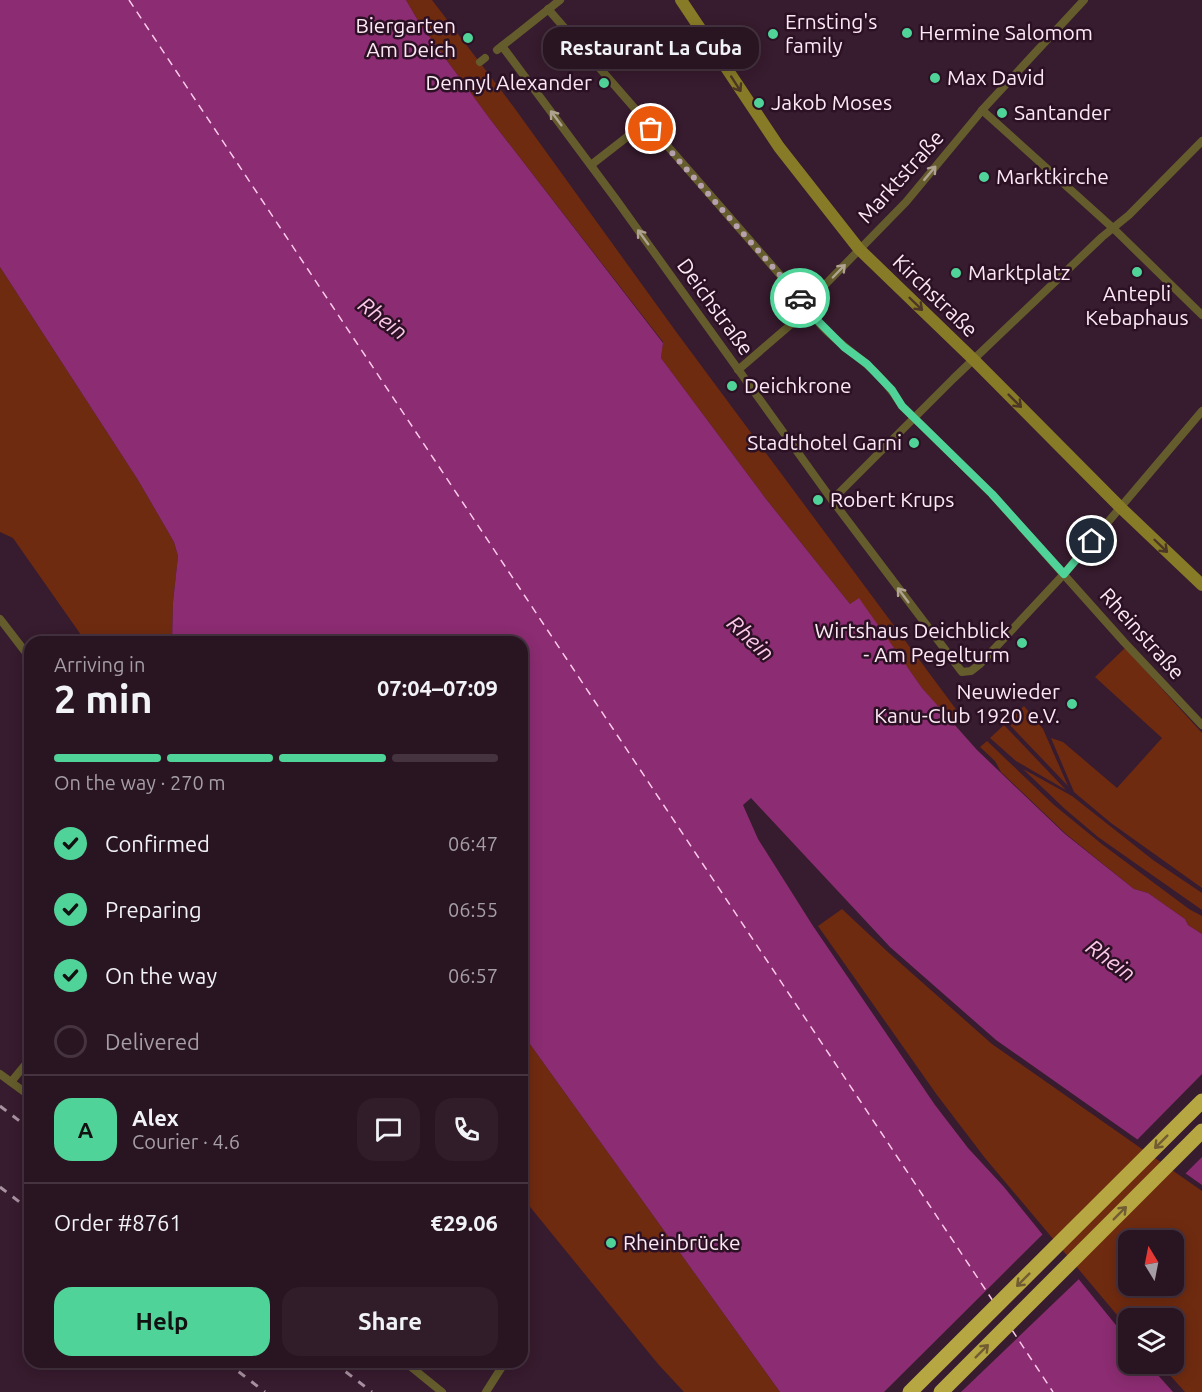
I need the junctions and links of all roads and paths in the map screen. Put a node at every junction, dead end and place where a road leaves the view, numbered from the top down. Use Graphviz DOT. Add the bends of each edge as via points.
graph roads {
  1 [pos="560,0"];
  2 [pos="681,0"];
  3 [pos="1084,0"];
  4 [pos="548,9"];
  5 [pos="982,110"];
  6 [pos="645,123"];
  7 [pos="1202,141"];
  8 [pos="591,165"];
  9 [pos="1114,229"];
  10 [pos="859,249"];
  11 [pos="808,307"];
  12 [pos="1202,315"];
  13 [pos="974,360"];
  14 [pos="738,370"];
  15 [pos="1202,411"];
  16 [pos="915,418"];
  17 [pos="832,500"];
  18 [pos="1121,508"];
  19 [pos="1064,574"];
  20 [pos="1202,585"];
  21 [pos="0,619"];
  22 [pos="24,650"];
  23 [pos="1202,725"];
  24 [pos="24,1066"];
  25 [pos="0,1074"];
  26 [pos="11,1082"];
  27 [pos="24,1092"];
  28 [pos="1202,1101"];
  29 [pos="1202,1131"];
  30 [pos="412,1368"];
  31 [pos="501,1368"];
  32 [pos="442,1392"];
  33 [pos="486,1392"];
  34 [pos="910,1392"];
  35 [pos="941,1392"];
  1 -- 4 [label="street"];
  2 -- 10 [label="street, Kirchstraße, one-way" via="779,147"];
  3 -- 5 [label="street, Marktstraße"];
  4 -- 6 [label="street, Rheinstraße"];
  8 -- 4 [label="street, Deichstraße, one-way" via="500,48"];
  5 -- 9 [label="street"];
  10 -- 5 [label="street, Marktstraße, one-way" via="906,202"];
  6 -- 8 [label="street"];
  6 -- 11 [label="street, Rheinstraße"];
  7 -- 9 [label="street"];
  14 -- 8 [label="street, Deichstraße, one-way"];
  9 -- 12 [label="street"];
  9 -- 13 [label="street"];
  11 -- 10 [label="street, Marktstraße, one-way"];
  10 -- 13 [label="street, Kirchstraße, one-way"];
  11 -- 14 [label="street, Marktstraße"];
  11 -- 16 [label="street, Rheinstraße"];
  13 -- 16 [label="street"];
  13 -- 18 [label="street, Kirchstraße, one-way"];
  14 -- 17 [label="street, Deichstraße"];
  15 -- 18 [label="street"];
  16 -- 17 [label="street"];
  16 -- 19 [label="street, Rheinstraße" via="992,494"];
  19 -- 17 [label="street, Deichstraße, one-way" via="980,664 965,673 959,671"];
  18 -- 19 [label="street"];
  18 -- 20 [label="street, Kirchstraße, one-way"];
  19 -- 23 [label="street, Rheinstraße"];
  21 -- 22 [label="street"];
  24 -- 26 [label="street"];
  25 -- 26 [label="street"];
  26 -- 27 [label="street"];
  28 -- 34 [label="highway, one-way"];
  35 -- 29 [label="highway, one-way"];
  30 -- 32 [label="street"];
  31 -- 33 [label="street"];
}
